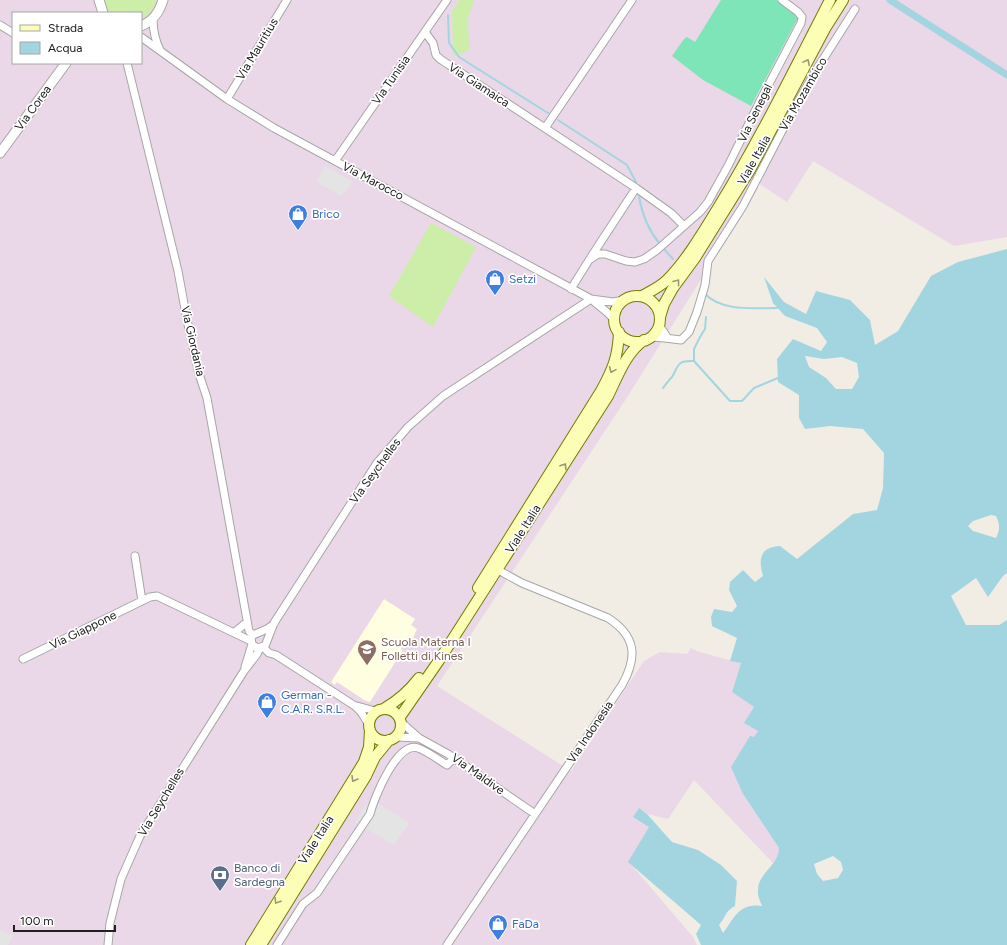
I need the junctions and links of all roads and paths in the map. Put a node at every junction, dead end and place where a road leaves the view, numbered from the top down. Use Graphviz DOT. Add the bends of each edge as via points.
graph roads {
  1 [pos="163,0"];
  2 [pos="287,0"];
  3 [pos="447,0"];
  4 [pos="632,0"];
  5 [pos="782,0"];
  6 [pos="830,0"];
  7 [pos="843,0"];
  8 [pos="99,1"];
  9 [pos="855,9"];
  10 [pos="95,12"];
  11 [pos="103,12"];
  12 [pos="153,19"];
  13 [pos="0,25"];
  14 [pos="142,25"];
  15 [pos="12,32"];
  16 [pos="425,32"];
  17 [pos="142,38"];
  18 [pos="162,52"];
  19 [pos="64,64"];
  20 [pos="127,64"];
  21 [pos="227,99"];
  22 [pos="545,128"];
  23 [pos="0,153"];
  24 [pos="335,161"];
  25 [pos="636,188"];
  26 [pos="684,226"];
  27 [pos="589,260"];
  28 [pos="571,289"];
  29 [pos="642,296"];
  30 [pos="591,299"];
  31 [pos="624,300"];
  32 [pos="615,321"];
  33 [pos="660,321"];
  34 [pos="619,332"];
  35 [pos="667,337"];
  36 [pos="647,339"];
  37 [pos="135,556"];
  38 [pos="498,570"];
  39 [pos="142,601"];
  40 [pos="247,622"];
  41 [pos="274,623"];
  42 [pos="235,632"];
  43 [pos="255,637"];
  44 [pos="264,644"];
  45 [pos="23,659"];
  46 [pos="244,671"];
  47 [pos="355,706"];
  48 [pos="380,710"];
  49 [pos="400,719"];
  50 [pos="369,728"];
  51 [pos="419,738"];
  52 [pos="392,739"];
  53 [pos="454,758"];
  54 [pos="535,814"];
  55 [pos="108,945"];
  56 [pos="251,945"];
  57 [pos="261,945"];
  58 [pos="277,945"];
  59 [pos="447,945"];
  1 -- 12 [label="street"];
  2 -- 21 [label="street, Via Mauritius"];
  3 -- 16 [label="street, Via Tunisia"];
  4 -- 22 [label="street"];
  5 -- 26 [label="street, Via Senegal" via="802,17 801,23 714,192 700,212"];
  6 -- 29 [label="main road, Viale Italia" via="745,164 700,237 667,280"];
  33 -- 7 [label="main road, Viale Italia, one-way" via="664,304 673,288 695,258 751,168"];
  8 -- 10 [label="street"];
  8 -- 11 [label="street"];
  9 -- 35 [label="street, Via Mozambico" via="815,72 743,206 708,261 703,292 689,332 681,340"];
  12 -- 14 [label="street"];
  12 -- 18 [label="street, Via Marocco" via="155,40"];
  13 -- 15 [label="street"];
  16 -- 22 [label="street, Via Giamaica" via="433,42 436,55 440,59"];
  16 -- 24 [label="street, Via Tunisia"];
  17 -- 18 [label="street, Via Marocco"];
  18 -- 21 [label="street, Via Marocco"];
  19 -- 23 [label="street, Via Corea"];
  20 -- 40 [label="street, Via Giordania" via="207,398"];
  21 -- 24 [label="street, Via Marocco"];
  22 -- 25 [label="street"];
  24 -- 28 [label="street, Via Marocco"];
  25 -- 26 [label="street" via="671,213"];
  25 -- 27 [label="street"];
  26 -- 27 [label="street, Via Senegal" via="644,259 635,262 598,254"];
  27 -- 28 [label="street"];
  28 -- 30 [label="street, Via Marocco"];
  29 -- 31 [label="main road"];
  29 -- 33 [label="main road" via="655,304"];
  30 -- 31 [label="street, Via Marocco" via="613,302"];
  30 -- 32 [label="street, Via Marocco"];
  30 -- 41 [label="street, Via Seychelles" via="443,396 408,427 377,463"];
  31 -- 32 [label="main road" via="617,310"];
  32 -- 34 [label="main road"];
  33 -- 35 [label="street"];
  33 -- 36 [label="main road" via="656,332"];
  34 -- 36 [label="main road" via="630,340"];
  34 -- 48 [label="main road, Viale Italia, one-way" via="615,363 601,391 435,656 411,688"];
  35 -- 36 [label="street, Via Mozambico"];
  38 -- 36 [label="main road, Viale Italia, one-way" via="608,396 624,362"];
  37 -- 39 [label="street"];
  38 -- 49 [label="main road, Viale Italia"];
  38 -- 54 [label="street, Via Indonesia" via="522,583 608,618 624,630 631,645 632,660 628,674"];
  39 -- 42 [label="street, Via Giappone" via="157,596"];
  39 -- 45 [label="street, Via Giappone"];
  40 -- 42 [label="street"];
  40 -- 43 [label="street, Via Giordania" via="249,631"];
  41 -- 43 [label="street, Via Seychelles"];
  41 -- 44 [label="street, Via Seychelles"];
  42 -- 43 [label="street, Via Giappone"];
  43 -- 44 [label="street, Via Giappone" via="255,647"];
  43 -- 44 [label="street, Via Giordania" via="265,634"];
  43 -- 46 [label="street, Via Seychelles"];
  44 -- 46 [label="street, Via Seychelles"];
  44 -- 47 [label="street" via="269,652"];
  46 -- 55 [label="street, Via Seychelles" via="140,836 121,879 110,923"];
  47 -- 48 [label="street"];
  47 -- 50 [label="street"];
  48 -- 49 [label="main road" via="393,710"];
  48 -- 50 [label="main road" via="370,717"];
  49 -- 51 [label="street, Via Maldive"];
  49 -- 52 [label="main road" via="401,729"];
  50 -- 52 [label="main road" via="377,739"];
  50 -- 56 [label="main road, Viale Italia, one-way" via="369,747 364,762"];
  51 -- 52 [label="street, Via Maldive"];
  51 -- 53 [label="street, Via Maldive"];
  52 -- 57 [label="main road, Viale Italia" via="375,757 366,776"];
  53 -- 54 [label="street, Via Maldive"];
  53 -- 58 [label="street" via="447,765 417,747 406,748 387,774 373,801 370,814 321,888 303,904"];
  54 -- 59 [label="street, Via Indonesia"];
}
